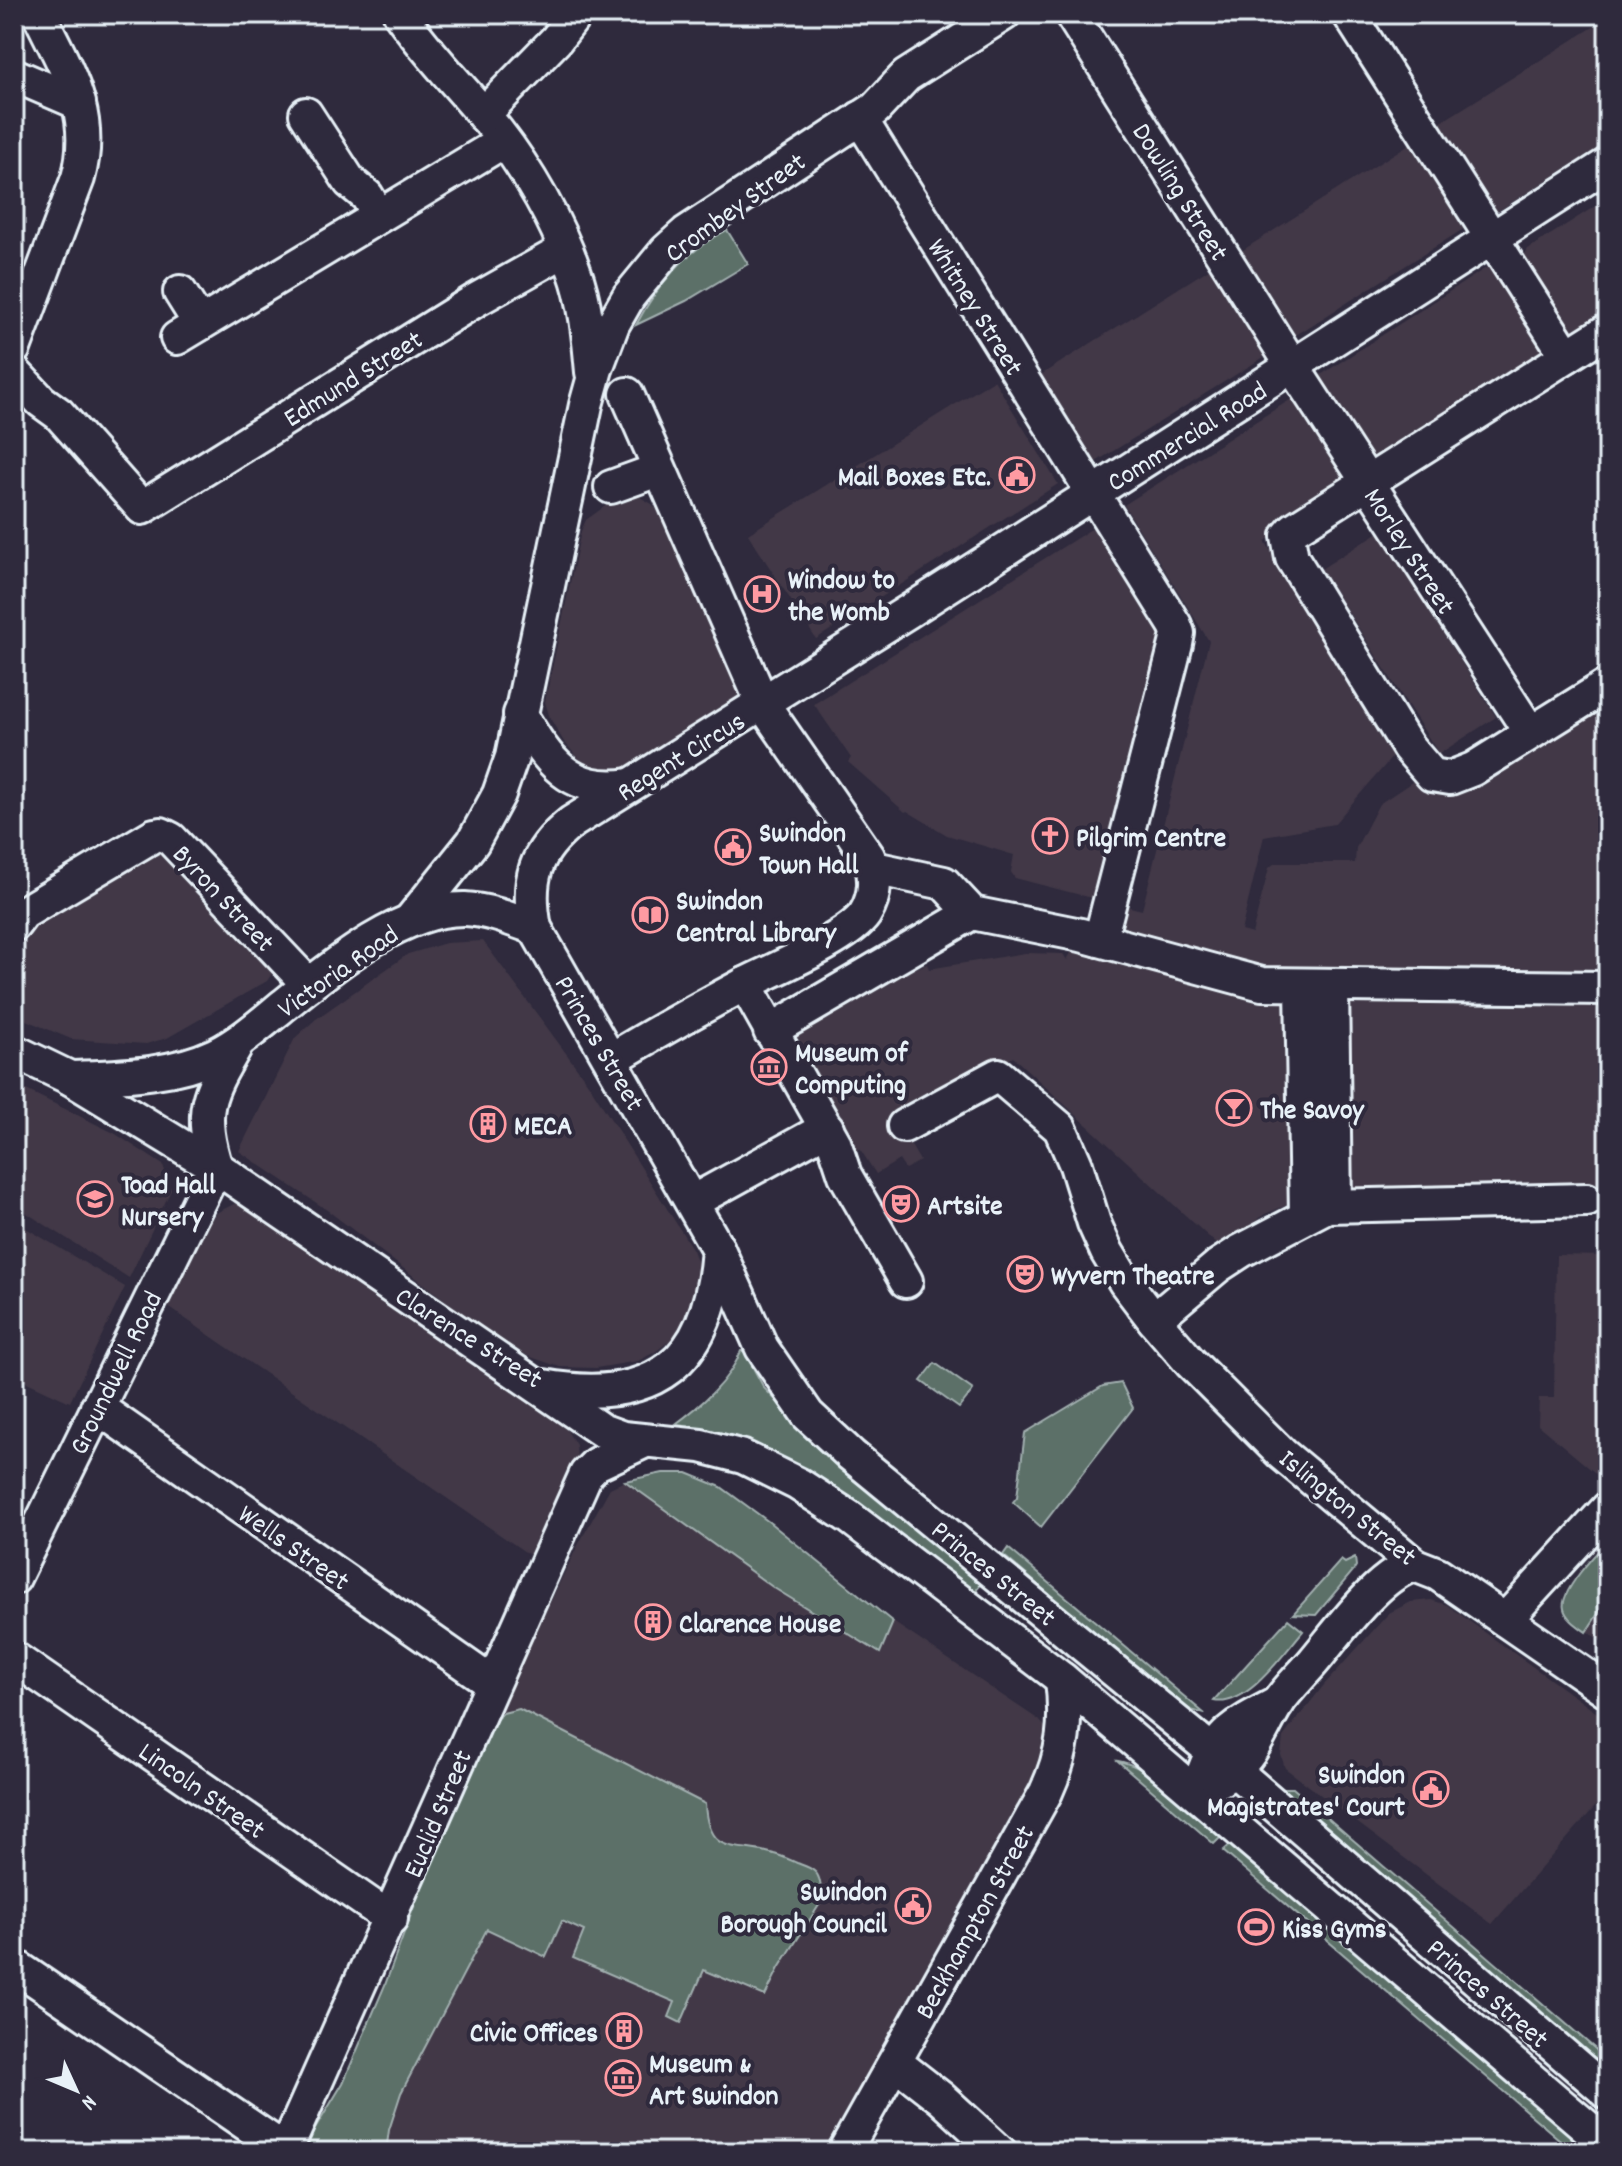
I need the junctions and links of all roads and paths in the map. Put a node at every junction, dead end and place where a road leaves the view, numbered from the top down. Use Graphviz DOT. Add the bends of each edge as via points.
graph roads {
  1 [pos="39,14"];
  2 [pos="400,14"];
  3 [pos="576,14"];
  4 [pos="1004,14"];
  5 [pos="1071,14"];
  6 [pos="1349,14"];
  7 [pos="14,75"];
  8 [pos="79,103"];
  9 [pos="306,114"];
  10 [pos="483,115"];
  11 [pos="860,118"];
  12 [pos="504,141"];
  13 [pos="1608,164"];
  14 [pos="379,216"];
  15 [pos="1491,239"];
  16 [pos="570,260"];
  17 [pos="180,292"];
  18 [pos="631,293"];
  19 [pos="1608,330"];
  20 [pos="14,348"];
  21 [pos="1567,356"];
  22 [pos="1293,367"];
  23 [pos="14,372"];
  24 [pos="593,379"];
  25 [pos="627,394"];
  26 [pos="658,470"];
  27 [pos="1367,481"];
  28 [pos="611,487"];
  29 [pos="1095,493"];
  30 [pos="1608,685"];
  31 [pos="763,704"];
  32 [pos="520,714"];
  33 [pos="1530,732"];
  34 [pos="630,785"];
  35 [pos="874,868"];
  36 [pos="972,913"];
  37 [pos="412,918"];
  38 [pos="14,925"];
  39 [pos="535,928"];
  40 [pos="1100,940"];
  41 [pos="757,978"];
  42 [pos="309,985"];
  43 [pos="1317,986"];
  44 [pos="1608,988"];
  45 [pos="770,1031"];
  46 [pos="238,1042"];
  47 [pos="14,1051"];
  48 [pos="612,1059"];
  49 [pos="70,1078"];
  50 [pos="904,1126"];
  51 [pos="827,1128"];
  52 [pos="216,1167"];
  53 [pos="1587,1200"];
  54 [pos="692,1202"];
  55 [pos="1320,1210"];
  56 [pos="718,1249"];
  57 [pos="906,1281"];
  58 [pos="1154,1320"];
  59 [pos="536,1385"];
  60 [pos="97,1407"];
  61 [pos="586,1420"];
  62 [pos="643,1442"];
  63 [pos="586,1474"];
  64 [pos="1608,1508"];
  65 [pos="1415,1565"];
  66 [pos="14,1578"];
  67 [pos="1505,1620"];
  68 [pos="14,1658"];
  69 [pos="1062,1679"];
  70 [pos="492,1683"];
  71 [pos="1608,1691"];
  72 [pos="1223,1762"];
  73 [pos="1197,1793"];
  74 [pos="391,1919"];
  75 [pos="14,1965"];
  76 [pos="896,2063"];
  77 [pos="1608,2093"];
  78 [pos="1608,2145"];
  79 [pos="286,2152"];
  80 [pos="844,2152"];
  81 [pos="1000,2152"];
  1 -- 8 [label="street"];
  2 -- 10 [label="street"];
  3 -- 10 [label="street"];
  4 -- 11 [label="street, Crombey Street" via="906,76"];
  5 -- 22 [label="street, Dowling Street"];
  6 -- 15 [label="street"];
  7 -- 8 [label="street"];
  8 -- 20 [label="street" via="84,134 81,167"];
  9 -- 14 [label="street"];
  10 -- 12 [label="street"];
  11 -- 18 [label="street, Crombey Street" via="686,233"];
  11 -- 29 [label="street, Whitney Street"];
  12 -- 14 [label="street"];
  12 -- 16 [label="street" via="530,178"];
  13 -- 15 [label="street, Commercial Road"];
  14 -- 17 [label="street" via="188,331"];
  15 -- 21 [label="street"];
  15 -- 22 [label="street, Commercial Road"];
  16 -- 18 [label="street" via="597,284"];
  16 -- 23 [label="street, Edmund Street" via="476,300 142,508"];
  16 -- 24 [label="street"];
  18 -- 24 [label="street, Crombey Street"];
  19 -- 21 [label="street"];
  21 -- 27 [label="street"];
  22 -- 27 [label="street, Morley Street"];
  22 -- 29 [label="street, Commercial Road"];
  24 -- 32 [label="street, Crombey Street"];
  25 -- 26 [label="street"];
  26 -- 28 [label="street"];
  26 -- 31 [label="street"];
  27 -- 33 [label="street, Morley Street"];
  27 -- 33 [label="street" via="1294,529 1288,547 1408,747 1432,775 1450,778"];
  29 -- 31 [label="street, Commercial Road"];
  29 -- 40 [label="street, Whitney Street" via="1178,633"];
  30 -- 33 [label="street"];
  31 -- 34 [label="street, Regent Circus"];
  31 -- 35 [label="street, Regent Circus"];
  32 -- 34 [label="street" via="546,755 573,778 596,787"];
  32 -- 37 [label="street, Crombey Street" via="509,767 488,817"];
  34 -- 39 [label="street, Regent Circus" via="572,822 545,847 533,879"];
  35 -- 36 [label="street" via="944,883"];
  35 -- 41 [label="street" via="871,900 858,922"];
  36 -- 40 [label="street"];
  36 -- 45 [label="street"];
  37 -- 39 [label="street, Victoria Road" via="467,909"];
  37 -- 42 [label="street, Victoria Road"];
  38 -- 42 [label="street, Byron Street" via="55,893 154,835 167,835"];
  39 -- 48 [label="street, Princes Street"];
  40 -- 43 [label="street" via="1245,981"];
  41 -- 45 [label="street"];
  41 -- 48 [label="street"];
  42 -- 46 [label="street, Victoria Road"];
  43 -- 44 [label="street"];
  43 -- 55 [label="street"];
  45 -- 51 [label="street"];
  46 -- 49 [label="street, Victoria Road" via="184,1066"];
  46 -- 52 [label="street, Victoria Road" via="212,1086 206,1109"];
  47 -- 49 [label="street, Victoria Road"];
  48 -- 54 [label="street, Princes Street"];
  49 -- 52 [label="street, Victoria Road"];
  50 -- 58 [label="street, Islington Street" via="998,1075 1060,1128 1107,1252"];
  51 -- 54 [label="street"];
  51 -- 57 [label="street" via="845,1175"];
  52 -- 59 [label="street, Clarence Street"];
  52 -- 60 [label="street, Groundwell Road"];
  53 -- 55 [label="street"];
  54 -- 56 [label="street, Princes Street"];
  55 -- 58 [label="street" via="1218,1266"];
  56 -- 59 [label="street, Clarence Street" via="707,1318 690,1347 666,1370 629,1387 605,1391"];
  56 -- 72 [label="street, Princes Street" via="762,1348 808,1415"];
  58 -- 65 [label="street, Islington Street" via="1273,1445"];
  59 -- 61 [label="street, Princes Street"];
  60 -- 66 [label="street, Groundwell Road"];
  60 -- 70 [label="street, Wells Street"];
  61 -- 62 [label="street, Princes Street" via="618,1437"];
  61 -- 63 [label="street, Euclid Street"];
  62 -- 63 [label="street"];
  62 -- 69 [label="street, Princes Street" via="726,1451 798,1484"];
  63 -- 70 [label="street, Euclid Street"];
  64 -- 67 [label="street"];
  65 -- 67 [label="street, Islington Street" via="1438,1574"];
  65 -- 72 [label="street" via="1401,1569 1380,1587 1278,1703 1256,1747"];
  67 -- 71 [label="street, Islington Street"];
  68 -- 74 [label="street, Lincoln Street"];
  69 -- 73 [label="street, Princes Street"];
  69 -- 76 [label="street, Beckhampton Street" via="1065,1735 1056,1770"];
  70 -- 74 [label="street, Euclid Street"];
  72 -- 73 [label="street"];
  72 -- 77 [label="street, Princes Street"];
  73 -- 78 [label="street, Princes Street"];
  74 -- 79 [label="street, Euclid Street"];
  75 -- 79 [label="street"];
  76 -- 80 [label="street, Beckhampton Street"];
  76 -- 81 [label="street"];
}
